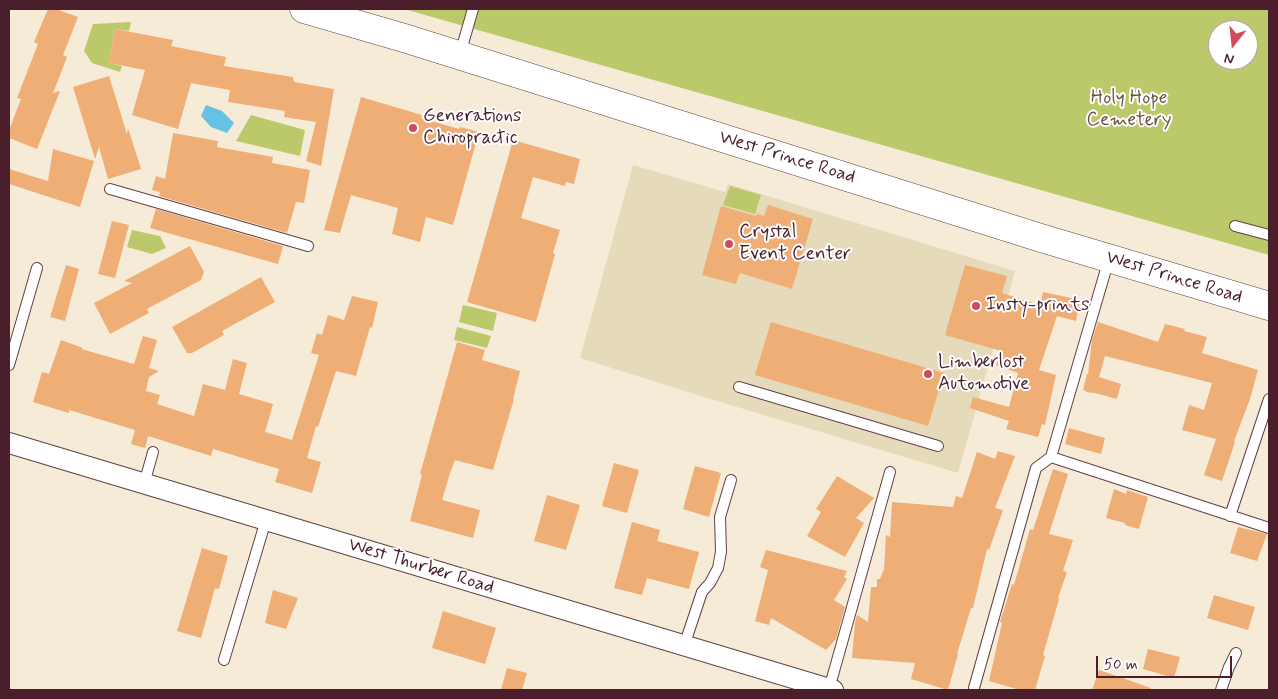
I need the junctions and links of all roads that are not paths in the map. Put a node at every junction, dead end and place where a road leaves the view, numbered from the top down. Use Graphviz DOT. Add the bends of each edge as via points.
graph roads {
  1 [pos="304,9"];
  2 [pos="473,9"];
  3 [pos="460,56"];
  4 [pos="110,189"];
  5 [pos="1235,226"];
  6 [pos="1269,235"];
  7 [pos="308,246"];
  8 [pos="1110,258"];
  9 [pos="37,268"];
  10 [pos="1269,306"];
  11 [pos="9,365"];
  12 [pos="739,387"];
  13 [pos="1269,399"];
  14 [pos="9,443"];
  15 [pos="938,446"];
  16 [pos="153,452"];
  17 [pos="1051,457"];
  18 [pos="890,472"];
  19 [pos="731,480"];
  20 [pos="144,484"];
  21 [pos="1230,516"];
  22 [pos="266,520"];
  23 [pos="1269,528"];
  24 [pos="684,646"];
  25 [pos="1236,653"];
  26 [pos="224,660"];
  27 [pos="974,688"];
  28 [pos="831,690"];
  29 [pos="1221,690"];
  1 -- 3 [label="main road, West Prince Road"];
  2 -- 3 [label="lane"];
  3 -- 8 [label="main road, West Prince Road"];
  4 -- 7 [label="lane"];
  5 -- 6 [label="lane"];
  8 -- 10 [label="main road, West Prince Road"];
  8 -- 17 [label="lane"];
  9 -- 11 [label="lane"];
  12 -- 15 [label="lane"];
  13 -- 21 [label="lane"];
  14 -- 20 [label="street, West Thurber Road"];
  16 -- 20 [label="lane"];
  17 -- 21 [label="lane"];
  17 -- 27 [label="lane" via="1036,468"];
  18 -- 28 [label="lane"];
  19 -- 24 [label="lane" via="720,517 722,533 718,568 702,592"];
  20 -- 22 [label="street, West Thurber Road"];
  21 -- 23 [label="lane"];
  22 -- 24 [label="street, West Thurber Road"];
  22 -- 26 [label="lane"];
  24 -- 28 [label="street, West Thurber Road"];
  25 -- 29 [label="lane"];
}
